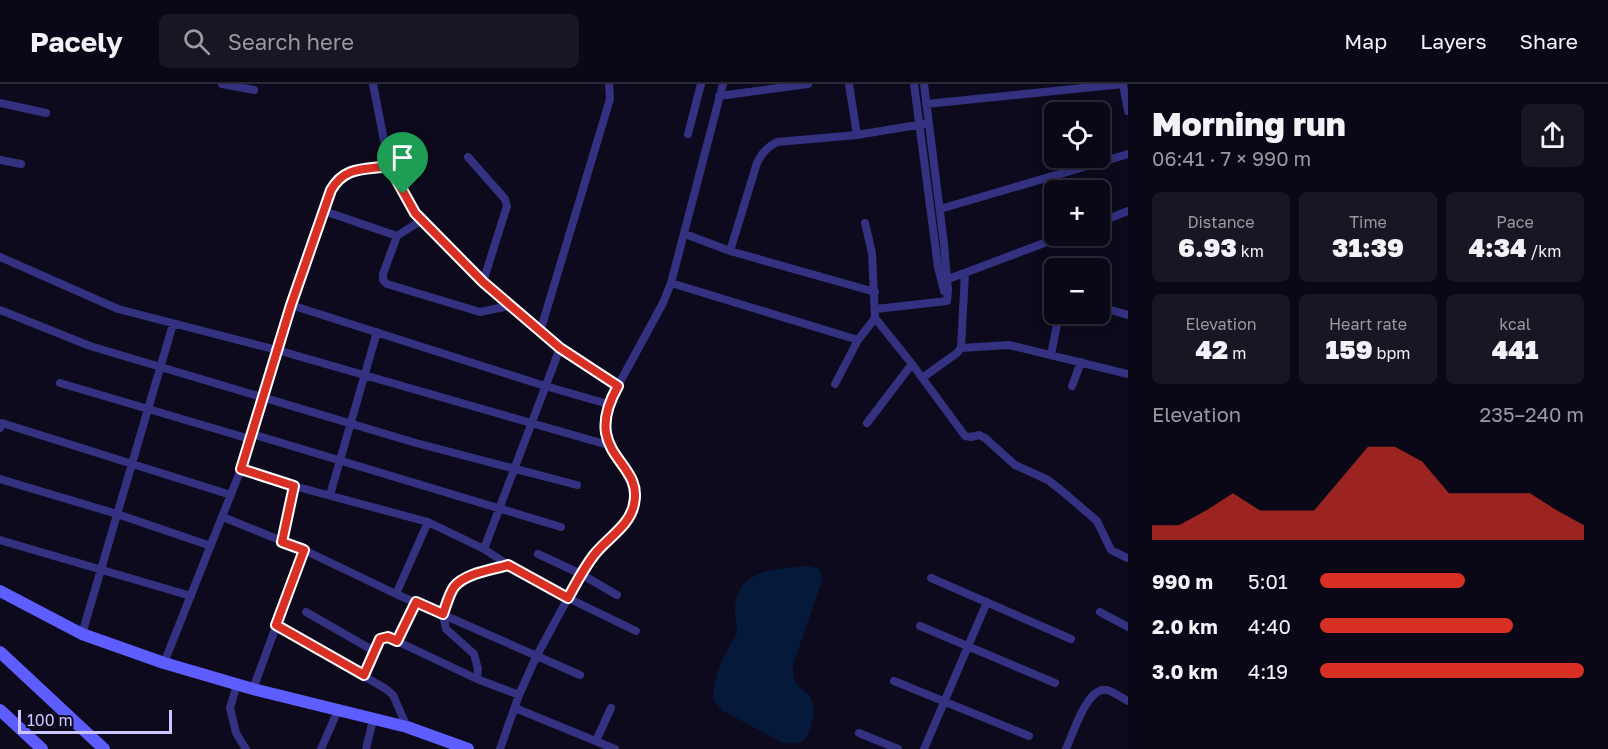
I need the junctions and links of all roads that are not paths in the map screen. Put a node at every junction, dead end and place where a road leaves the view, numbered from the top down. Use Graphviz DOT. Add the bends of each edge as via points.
graph roads {
  1 [pos="222,84"];
  2 [pos="373,84"];
  3 [pos="609,84"];
  4 [pos="701,84"];
  5 [pos="723,84"];
  6 [pos="808,84"];
  7 [pos="849,84"];
  8 [pos="914,84"];
  9 [pos="924,84"];
  10 [pos="1123,84"];
  11 [pos="254,90"];
  12 [pos="719,96"];
  13 [pos="1127,99"];
  14 [pos="0,103"];
  15 [pos="926,104"];
  16 [pos="1128,111"];
  17 [pos="46,113"];
  18 [pos="929,123"];
  19 [pos="919,124"];
  20 [pos="688,134"];
  21 [pos="857,135"];
  22 [pos="1128,154"];
  23 [pos="468,157"];
  24 [pos="0,160"];
  25 [pos="21,164"];
  26 [pos="389,166"];
  27 [pos="940,209"];
  28 [pos="324,211"];
  29 [pos="1128,211"];
  30 [pos="1110,218"];
  31 [pos="422,220"];
  32 [pos="865,223"];
  33 [pos="685,234"];
  34 [pos="397,236"];
  35 [pos="1044,243"];
  36 [pos="730,251"];
  37 [pos="0,257"];
  38 [pos="965,273"];
  39 [pos="944,280"];
  40 [pos="483,282"];
  41 [pos="672,283"];
  42 [pos="875,292"];
  43 [pos="291,305"];
  44 [pos="509,306"];
  45 [pos="0,310"];
  46 [pos="1110,310"];
  47 [pos="876,314"];
  48 [pos="1128,315"];
  49 [pos="173,324"];
  50 [pos="1057,324"];
  51 [pos="377,332"];
  52 [pos="540,332"];
  53 [pos="858,340"];
  54 [pos="560,348"];
  55 [pos="961,348"];
  56 [pos="277,350"];
  57 [pos="1051,355"];
  58 [pos="1081,362"];
  59 [pos="912,364"];
  60 [pos="160,367"];
  61 [pos="1128,374"];
  62 [pos="364,375"];
  63 [pos="922,378"];
  64 [pos="60,382"];
  65 [pos="835,384"];
  66 [pos="545,386"];
  67 [pos="618,386"];
  68 [pos="1072,386"];
  69 [pos="264,397"];
  70 [pos="608,404"];
  71 [pos="148,409"];
  72 [pos="350,423"];
  73 [pos="867,423"];
  74 [pos="1,424"];
  75 [pos="531,424"];
  76 [pos="251,437"];
  77 [pos="608,445"];
  78 [pos="339,460"];
  79 [pos="132,465"];
  80 [pos="241,469"];
  81 [pos="515,469"];
  82 [pos="0,480"];
  83 [pos="577,485"];
  84 [pos="294,486"];
  85 [pos="231,495"];
  86 [pos="330,495"];
  87 [pos="500,508"];
  88 [pos="117,514"];
  89 [pos="223,517"];
  90 [pos="428,522"];
  91 [pos="561,527"];
  92 [pos="0,540"];
  93 [pos="282,542"];
  94 [pos="211,546"];
  95 [pos="484,549"];
  96 [pos="304,550"];
  97 [pos="538,554"];
  98 [pos="1128,558"];
  99 [pos="508,565"];
  100 [pos="101,570"];
  101 [pos="581,574"];
  102 [pos="931,578"];
  103 [pos="0,591"];
  104 [pos="396,594"];
  105 [pos="617,595"];
  106 [pos="191,596"];
  107 [pos="568,598"];
  108 [pos="416,602"];
  109 [pos="987,602"];
  110 [pos="306,612"];
  111 [pos="1100,612"];
  112 [pos="443,614"];
  113 [pos="276,625"];
  114 [pos="920,626"];
  115 [pos="1128,627"];
  116 [pos="636,631"];
  117 [pos="82,634"];
  118 [pos="1071,639"];
  119 [pos="397,641"];
  120 [pos="968,646"];
  121 [pos="374,651"];
  122 [pos="0,652"];
  123 [pos="536,657"];
  124 [pos="164,663"];
  125 [pos="364,675"];
  126 [pos="580,675"];
  127 [pos="477,679"];
  128 [pos="894,681"];
  129 [pos="1055,683"];
  130 [pos="237,684"];
  131 [pos="253,689"];
  132 [pos="519,695"];
  133 [pos="1128,701"];
  134 [pos="944,702"];
  135 [pos="515,708"];
  136 [pos="611,708"];
  137 [pos="338,710"];
  138 [pos="1,712"];
  139 [pos="373,720"];
  140 [pos="407,727"];
  141 [pos="859,733"];
  142 [pos="1029,736"];
  143 [pos="596,741"];
  144 [pos="42,749"];
  145 [pos="104,749"];
  146 [pos="246,749"];
  147 [pos="321,749"];
  148 [pos="366,749"];
  149 [pos="468,749"];
  150 [pos="500,749"];
  151 [pos="615,749"];
  152 [pos="898,749"];
  153 [pos="924,749"];
  154 [pos="1066,749"];
  1 -- 11 [label="street"];
  2 -- 26 [label="street"];
  3 -- 52 [label="street" via="610,99"];
  4 -- 20 [label="street"];
  5 -- 12 [label="street"];
  6 -- 12 [label="street"];
  7 -- 21 [label="street"];
  8 -- 19 [label="street"];
  9 -- 15 [label="street"];
  10 -- 13 [label="street"];
  10 -- 15 [label="street"];
  12 -- 33 [label="street"];
  13 -- 16 [label="street"];
  14 -- 17 [label="street"];
  15 -- 18 [label="street"];
  18 -- 19 [label="street"];
  18 -- 27 [label="street"];
  19 -- 21 [label="street"];
  19 -- 39 [label="street"];
  21 -- 36 [label="street" via="777,142 763,151"];
  22 -- 27 [label="street"];
  23 -- 40 [label="street" via="507,206"];
  24 -- 25 [label="street"];
  26 -- 28 [label="street" via="348,172 338,178"];
  26 -- 31 [label="street"];
  27 -- 39 [label="street"];
  28 -- 34 [label="street"];
  28 -- 43 [label="street"];
  29 -- 30 [label="street"];
  31 -- 34 [label="street"];
  31 -- 40 [label="street"];
  32 -- 42 [label="street"];
  33 -- 36 [label="street"];
  33 -- 41 [label="street"];
  34 -- 44 [label="street" via="383,274 387,284 480,312"];
  35 -- 38 [label="street"];
  36 -- 42 [label="street"];
  37 -- 49 [label="street" via="118,309"];
  38 -- 39 [label="street"];
  38 -- 55 [label="street"];
  39 -- 47 [label="street" via="945,302"];
  40 -- 44 [label="street"];
  41 -- 53 [label="street"];
  41 -- 67 [label="street"];
  42 -- 47 [label="street"];
  43 -- 51 [label="street"];
  43 -- 56 [label="street"];
  44 -- 52 [label="street"];
  45 -- 60 [label="street" via="90,346"];
  46 -- 48 [label="street"];
  47 -- 53 [label="street"];
  47 -- 59 [label="street"];
  49 -- 56 [label="street"];
  49 -- 60 [label="street"];
  50 -- 57 [label="street"];
  51 -- 62 [label="street"];
  51 -- 66 [label="street"];
  52 -- 54 [label="street"];
  53 -- 65 [label="street"];
  54 -- 66 [label="street"];
  54 -- 67 [label="street"];
  55 -- 57 [label="street" via="1010,345"];
  55 -- 63 [label="street"];
  56 -- 62 [label="street"];
  56 -- 69 [label="street"];
  57 -- 58 [label="street"];
  58 -- 61 [label="street"];
  58 -- 68 [label="street"];
  59 -- 63 [label="street"];
  59 -- 73 [label="street"];
  60 -- 69 [label="street"];
  60 -- 71 [label="street"];
  62 -- 72 [label="street"];
  62 -- 75 [label="street"];
  63 -- 98 [label="street" via="965,436 985,438 1015,465 1054,484 1097,521 1111,550"];
  64 -- 71 [label="street"];
  66 -- 70 [label="street"];
  66 -- 75 [label="street"];
  67 -- 70 [label="street"];
  69 -- 72 [label="street"];
  69 -- 76 [label="street"];
  70 -- 77 [label="street"];
  71 -- 76 [label="street"];
  71 -- 79 [label="street"];
  72 -- 78 [label="street"];
  72 -- 81 [label="street"];
  74 -- 79 [label="street"];
  75 -- 77 [label="street"];
  75 -- 81 [label="street"];
  76 -- 78 [label="street"];
  76 -- 80 [label="street"];
  77 -- 101 [label="street" via="632,482 634,506 625,523"];
  78 -- 86 [label="street"];
  78 -- 87 [label="street"];
  79 -- 85 [label="street"];
  79 -- 88 [label="street"];
  80 -- 84 [label="street"];
  80 -- 85 [label="street"];
  81 -- 83 [label="street"];
  81 -- 87 [label="street"];
  82 -- 88 [label="street"];
  84 -- 86 [label="street"];
  84 -- 93 [label="street"];
  85 -- 89 [label="street"];
  86 -- 90 [label="street"];
  87 -- 91 [label="street"];
  87 -- 95 [label="street"];
  88 -- 94 [label="street"];
  88 -- 100 [label="street"];
  89 -- 93 [label="street"];
  89 -- 94 [label="street"];
  90 -- 95 [label="street"];
  90 -- 104 [label="street"];
  92 -- 100 [label="street"];
  93 -- 96 [label="street"];
  94 -- 106 [label="street"];
  95 -- 99 [label="street"];
  96 -- 104 [label="street"];
  96 -- 113 [label="street"];
  97 -- 101 [label="street"];
  99 -- 107 [label="street"];
  99 -- 112 [label="street" via="456,585"];
  100 -- 106 [label="street"];
  100 -- 117 [label="street"];
  101 -- 105 [label="street"];
  101 -- 107 [label="street"];
  102 -- 109 [label="street"];
  103 -- 117 [label="street"];
  104 -- 108 [label="street"];
  106 -- 124 [label="street"];
  107 -- 116 [label="street"];
  107 -- 123 [label="street"];
  108 -- 112 [label="street"];
  108 -- 119 [label="street"];
  109 -- 118 [label="street"];
  109 -- 120 [label="street"];
  110 -- 121 [label="street"];
  111 -- 115 [label="street"];
  112 -- 123 [label="street"];
  112 -- 127 [label="street" via="446,629 474,654"];
  113 -- 125 [label="street"];
  113 -- 131 [label="street"];
  114 -- 120 [label="street"];
  117 -- 124 [label="street"];
  119 -- 121 [label="street" via="383,637"];
  119 -- 127 [label="street"];
  120 -- 129 [label="street"];
  120 -- 134 [label="street"];
  121 -- 125 [label="street"];
  122 -- 145 [label="street"];
  123 -- 126 [label="street"];
  123 -- 132 [label="street"];
  124 -- 130 [label="street"];
  125 -- 140 [label="street" via="393,695"];
  127 -- 132 [label="street"];
  128 -- 134 [label="street"];
  130 -- 131 [label="street"];
  130 -- 146 [label="street" via="230,708 236,733"];
  131 -- 137 [label="street"];
  132 -- 135 [label="street"];
  133 -- 154 [label="street" via="1107,690 1090,696"];
  134 -- 142 [label="street"];
  134 -- 153 [label="street"];
  135 -- 143 [label="street"];
  135 -- 150 [label="street"];
  136 -- 143 [label="street"];
  137 -- 139 [label="street"];
  137 -- 147 [label="street"];
  138 -- 144 [label="street"];
  139 -- 140 [label="street"];
  139 -- 148 [label="street"];
  140 -- 149 [label="street"];
  141 -- 152 [label="street"];
  143 -- 151 [label="street"];
}
